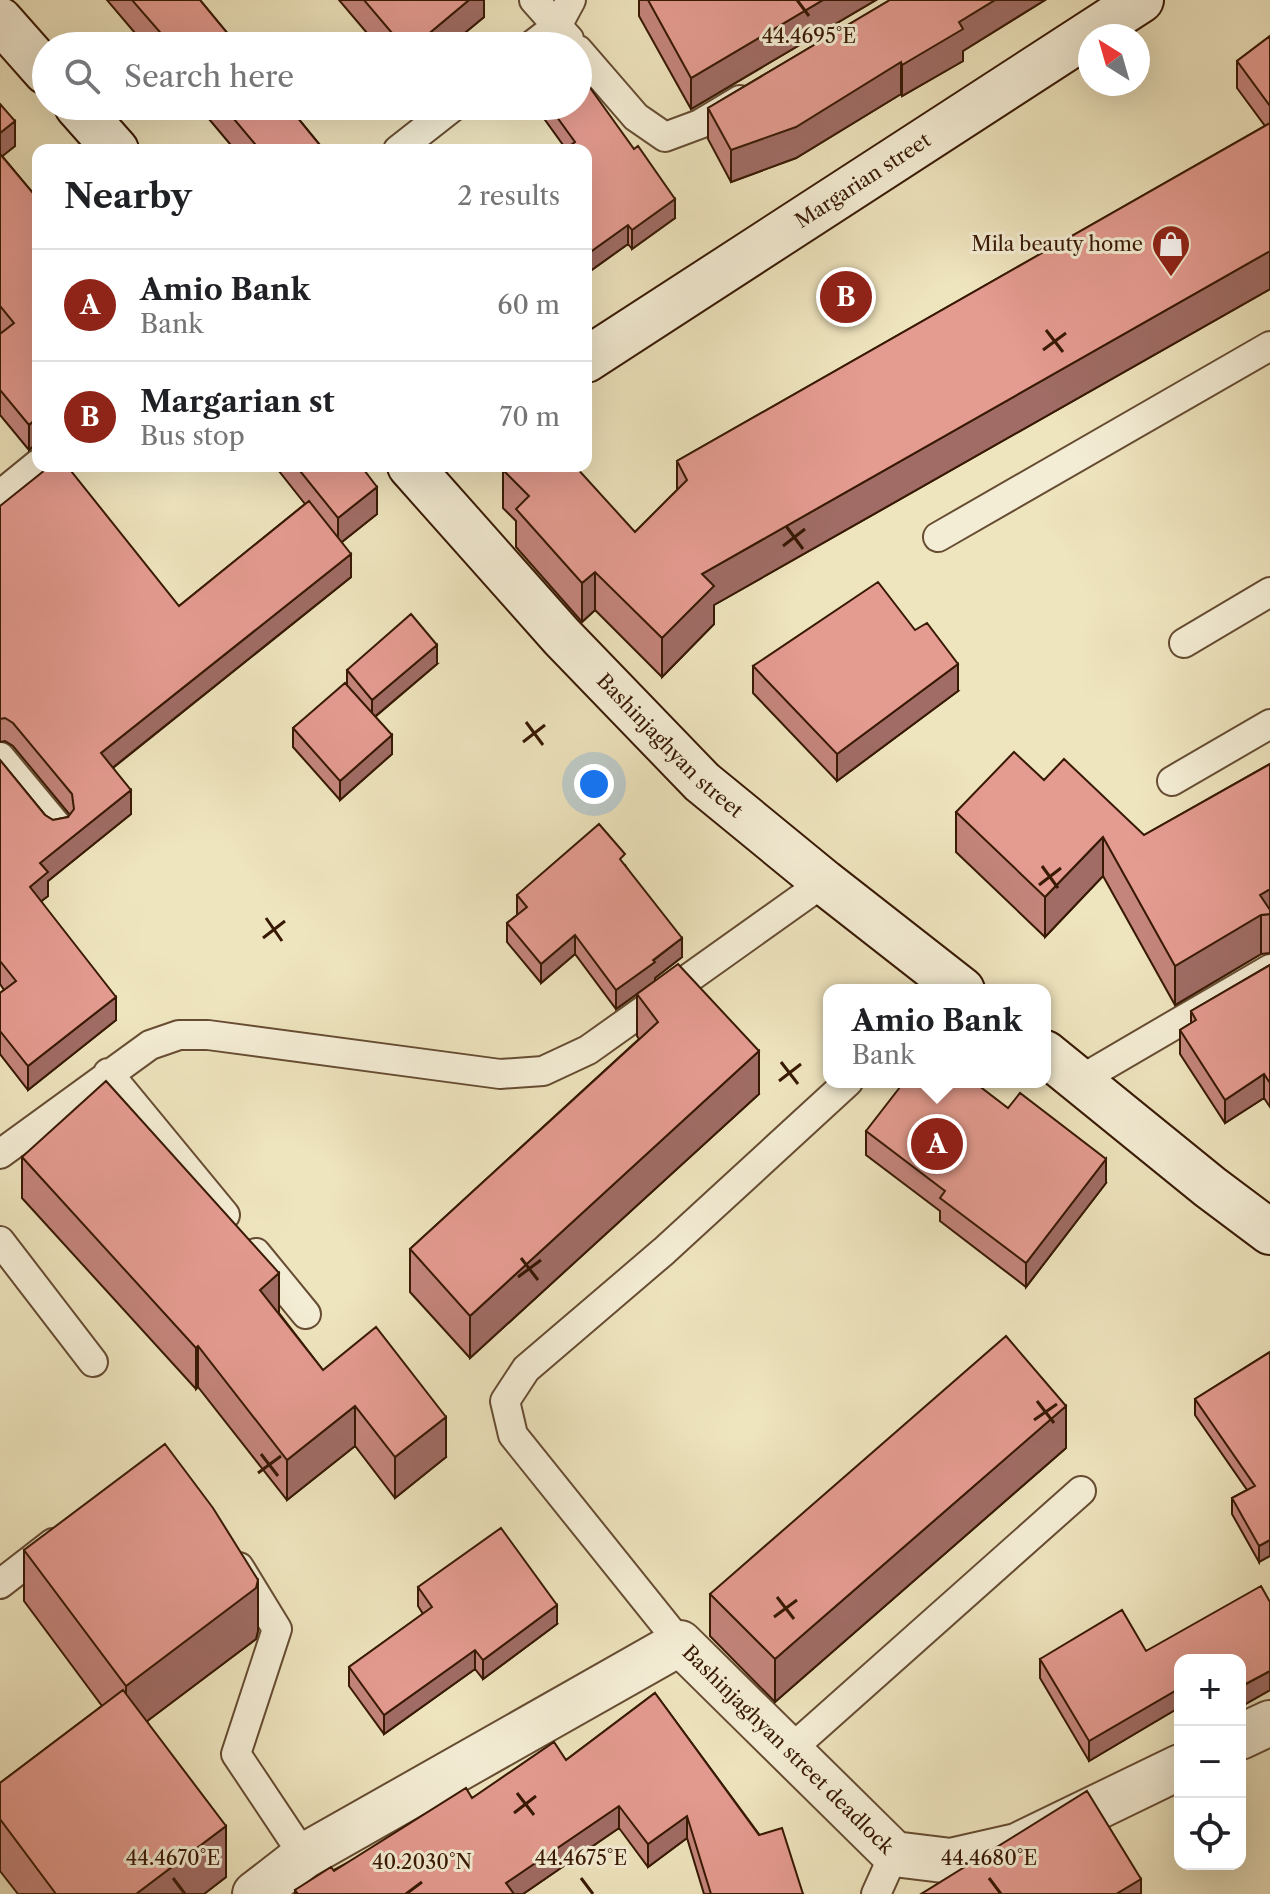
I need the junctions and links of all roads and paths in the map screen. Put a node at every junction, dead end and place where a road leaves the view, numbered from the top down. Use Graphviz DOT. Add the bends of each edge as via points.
graph roads {
  1 [pos="15,0"];
  2 [pos="534,0"];
  3 [pos="571,0"];
  4 [pos="1141,0"];
  5 [pos="1163,0"];
  6 [pos="0,20"];
  7 [pos="1125,24"];
  8 [pos="42,32"];
  9 [pos="563,32"];
  10 [pos="570,32"];
  11 [pos="1078,55"];
  12 [pos="32,56"];
  13 [pos="592,66"];
  14 [pos="765,85"];
  15 [pos="89,120"];
  16 [pos="117,120"];
  17 [pos="436,120"];
  18 [pos="111,144"];
  19 [pos="137,144"];
  20 [pos="406,144"];
  21 [pos="1270,346"];
  22 [pos="592,356"];
  23 [pos="592,369"];
  24 [pos="32,469"];
  25 [pos="415,472"];
  26 [pos="0,495"];
  27 [pos="938,537"];
  28 [pos="1270,592"];
  29 [pos="1184,643"];
  30 [pos="1270,724"];
  31 [pos="0,757"];
  32 [pos="1172,781"];
  33 [pos="58,827"];
  34 [pos="824,882"];
  35 [pos="1270,969"];
  36 [pos="950,984"];
  37 [pos="1051,1058"];
  38 [pos="108,1073"];
  39 [pos="1080,1080"];
  40 [pos="841,1088"];
  41 [pos="4,1142"];
  42 [pos="1270,1232"];
  43 [pos="0,1241"];
  44 [pos="306,1314"];
  45 [pos="93,1362"];
  46 [pos="1081,1491"];
  47 [pos="72,1528"];
  48 [pos="227,1549"];
  49 [pos="0,1584"];
  50 [pos="680,1643"];
  51 [pos="1270,1723"];
  52 [pos="1246,1734"];
  53 [pos="789,1751"];
  54 [pos="1174,1770"];
  55 [pos="894,1854"];
  56 [pos="304,1856"];
  57 [pos="255,1894"];
  58 [pos="876,1894"];
  1 -- 8 [label="main road"];
  2 -- 9 [label="lane"];
  3 -- 10 [label="lane"];
  4 -- 22 [label="main road, Margarian street"];
  5 -- 7 [label="main road"];
  6 -- 12 [label="main road"];
  11 -- 23 [label="main road, Margarian street"];
  13 -- 14 [label="lane" via="636,117 665,137 700,124"];
  15 -- 18 [label="main road"];
  16 -- 19 [label="main road"];
  17 -- 20 [label="lane"];
  21 -- 27 [label="lane"];
  24 -- 26 [label="lane"];
  25 -- 34 [label="main road, Bashinjaghyan street" via="562,637 702,782"];
  28 -- 29 [label="lane"];
  30 -- 32 [label="lane"];
  31 -- 33 [label="lane"];
  34 -- 36 [label="main road, Bashinjaghyan street"];
  34 -- 38 [label="lane" via="588,1050 543,1071 500,1074 179,1035 150,1045"];
  35 -- 39 [label="lane"];
  37 -- 39 [label="main road"];
  38 -- 41 [label="lane"];
  38 -- 44 [label="lane"];
  39 -- 42 [label="main road"];
  40 -- 50 [label="lane" via="526,1369 505,1401 513,1435"];
  43 -- 45 [label="lane"];
  46 -- 53 [label="lane"];
  47 -- 49 [label="lane"];
  48 -- 56 [label="lane" via="277,1629 236,1754"];
  50 -- 53 [label="main road, Bashinjaghyan street deadlock"];
  50 -- 56 [label="main road, Bashinjaghyan street deadlock"];
  51 -- 52 [label="main road"];
  53 -- 55 [label="main road, Bashinjaghyan street deadlock"];
  54 -- 55 [label="main road, Bashinjaghyan street deadlock" via="1017,1846 951,1861"];
  55 -- 58 [label="lane"];
  56 -- 57 [label="main road, Bashinjaghyan street deadlock"];
}
